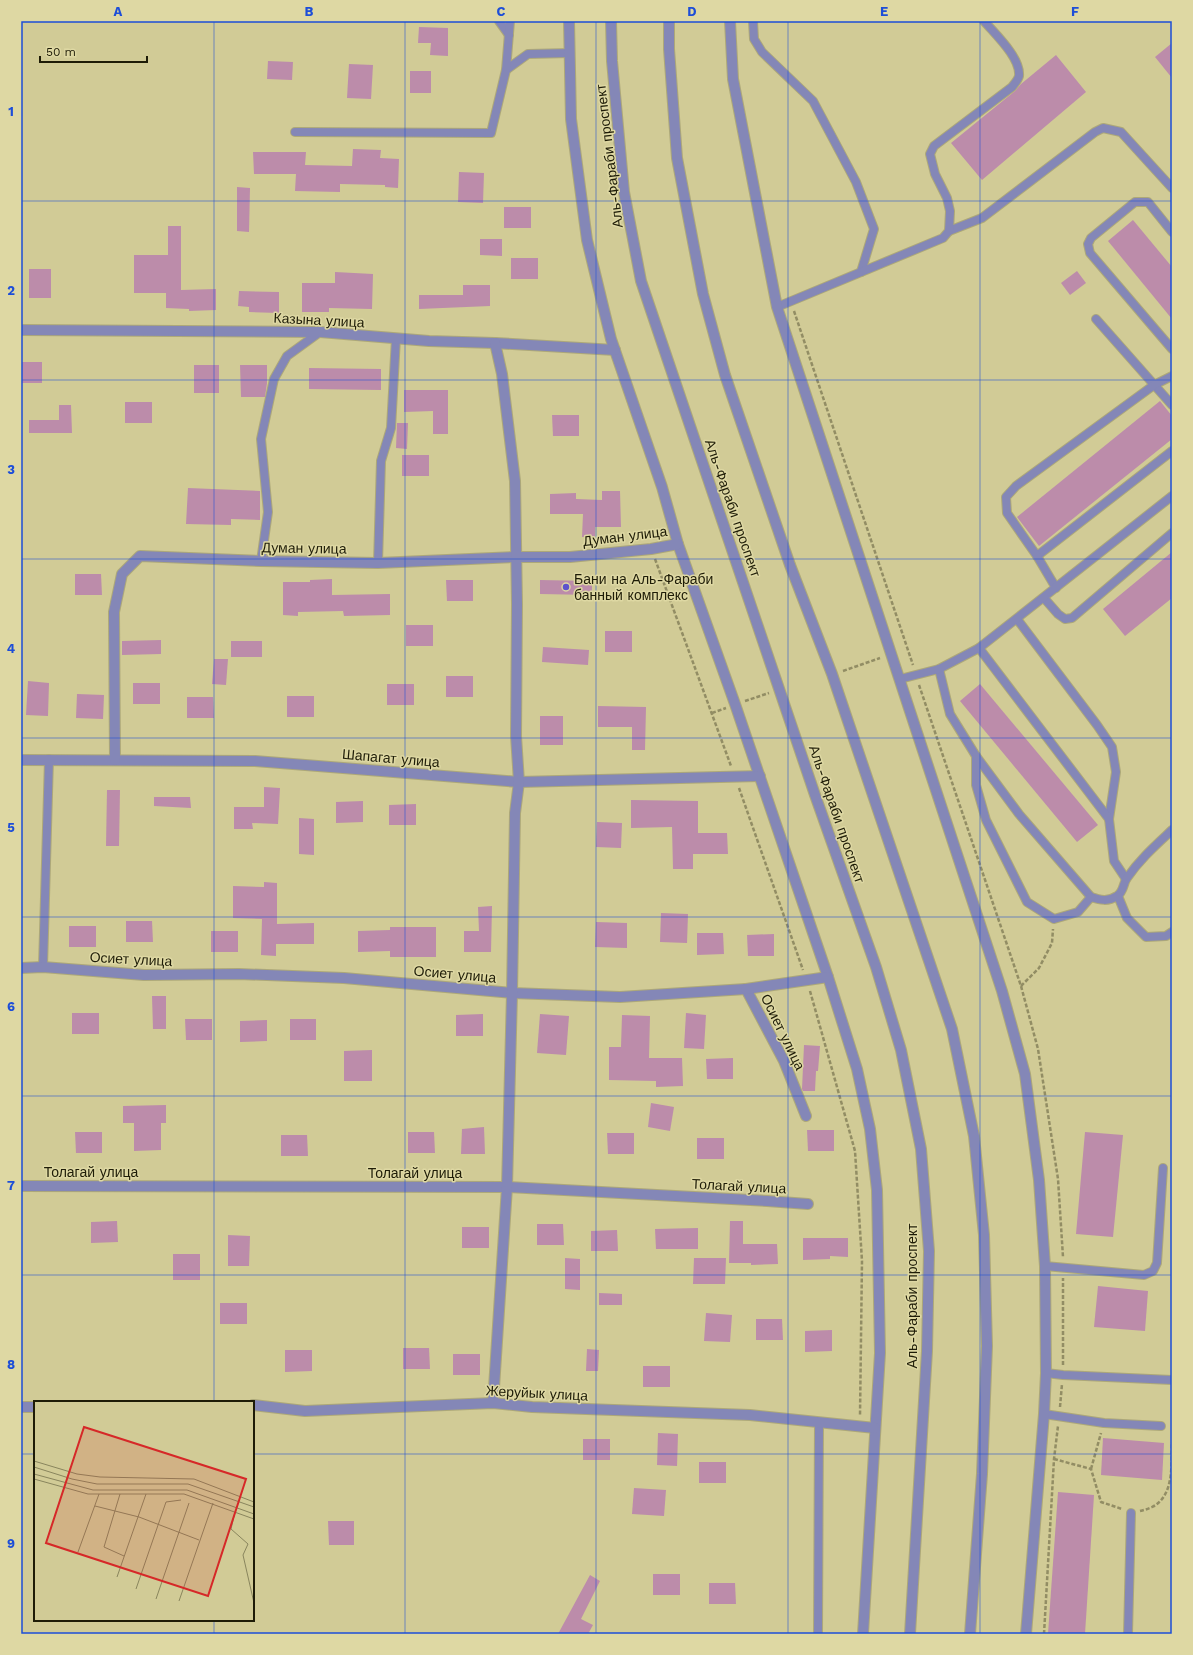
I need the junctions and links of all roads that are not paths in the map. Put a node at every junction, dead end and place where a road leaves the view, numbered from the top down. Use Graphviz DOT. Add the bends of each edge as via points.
graph roads {
  1 [pos="499,21"];
  2 [pos="510,21"];
  3 [pos="569,21"];
  4 [pos="611,21"];
  5 [pos="668,21"];
  6 [pos="730,21"];
  7 [pos="753,21"];
  8 [pos="984,21"];
  9 [pos="509,36"];
  10 [pos="570,53"];
  11 [pos="506,70"];
  12 [pos="295,132"];
  13 [pos="1172,188"];
  14 [pos="949,231"];
  15 [pos="1172,232"];
  16 [pos="861,272"];
  17 [pos="777,307"];
  18 [pos="1096,319"];
  19 [pos="21,330"];
  20 [pos="320,332"];
  21 [pos="396,338"];
  22 [pos="495,343"];
  23 [pos="1172,349"];
  24 [pos="615,350"];
  25 [pos="1172,376"];
  26 [pos="1154,385"];
  27 [pos="1172,405"];
  28 [pos="1172,451"];
  29 [pos="1172,496"];
  30 [pos="1172,533"];
  31 [pos="678,544"];
  32 [pos="516,556"];
  33 [pos="1037,556"];
  34 [pos="261,561"];
  35 [pos="378,564"];
  36 [pos="1056,588"];
  37 [pos="1044,598"];
  38 [pos="1017,619"];
  39 [pos="979,648"];
  40 [pos="939,669"];
  41 [pos="900,680"];
  42 [pos="976,756"];
  43 [pos="49,759"];
  44 [pos="21,760"];
  45 [pos="114,760"];
  46 [pos="760,776"];
  47 [pos="519,782"];
  48 [pos="1109,819"];
  49 [pos="1172,830"];
  50 [pos="1126,879"];
  51 [pos="1118,896"];
  52 [pos="1090,897"];
  53 [pos="1172,932"];
  54 [pos="21,968"];
  55 [pos="43,968"];
  56 [pos="828,977"];
  57 [pos="746,989"];
  58 [pos="512,994"];
  59 [pos="806,1116"];
  60 [pos="1163,1168"];
  61 [pos="21,1186"];
  62 [pos="507,1187"];
  63 [pos="808,1204"];
  64 [pos="1045,1266"];
  65 [pos="1046,1373"];
  66 [pos="1172,1380"];
  67 [pos="493,1403"];
  68 [pos="254,1405"];
  69 [pos="21,1407"];
  70 [pos="34,1407"];
  71 [pos="1044,1414"];
  72 [pos="819,1422"];
  73 [pos="1161,1426"];
  74 [pos="875,1428"];
  75 [pos="1131,1513"];
  76 [pos="818,1634"];
  77 [pos="863,1634"];
  78 [pos="910,1634"];
  79 [pos="970,1634"];
  80 [pos="1026,1634"];
  81 [pos="1128,1634"];
  1 -- 9 [label="lane"];
  2 -- 9 [label="lane"];
  3 -- 10 [label="street"];
  4 -- 78 [label="street, Аль-Фараби проспект" via="612,61 624,192 641,281 876,967 901,1050 921,1149 929,1251 927,1351"];
  5 -- 79 [label="street" via="677,158 703,294 725,374 790,565 832,674 952,1029 974,1136 984,1235 987,1346 982,1474"];
  6 -- 17 [label="street" via="733,79"];
  7 -- 16 [label="lane" via="754,39 762,52 813,101 856,182 874,229"];
  8 -- 14 [label="lane" via="1015,58 1019,78 1012,87 934,146 930,154 935,174 947,198 950,211"];
  9 -- 11 [label="lane"];
  10 -- 11 [label="lane" via="528,54"];
  10 -- 24 [label="street" via="571,119 587,240"];
  11 -- 12 [label="lane" via="491,133"];
  13 -- 14 [label="lane" via="1121,132 1104,128 1095,132 982,218"];
  14 -- 16 [label="lane" via="943,238"];
  15 -- 23 [label="lane" via="1148,202 1140,201 1135,202 1091,238 1088,244 1090,253"];
  16 -- 17 [label="lane"];
  17 -- 41 [label="street"];
  18 -- 26 [label="lane"];
  19 -- 20 [label="street, Казына улица"];
  20 -- 21 [label="street, Казына улица"];
  20 -- 34 [label="lane" via="287,356 274,379 261,439 268,512"];
  21 -- 22 [label="street, Казына улица"];
  21 -- 35 [label="lane" via="391,428 381,461"];
  22 -- 24 [label="street, Казына улица"];
  22 -- 32 [label="street" via="502,374 515,480"];
  24 -- 31 [label="street" via="662,487"];
  25 -- 26 [label="lane"];
  26 -- 27 [label="lane"];
  26 -- 33 [label="lane" via="1016,486 1006,497 1007,513"];
  28 -- 33 [label="lane"];
  29 -- 36 [label="lane"];
  30 -- 37 [label="lane" via="1072,618 1065,619"];
  31 -- 32 [label="street, Думан улица" via="570,557"];
  31 -- 46 [label="street"];
  32 -- 35 [label="street, Думан улица"];
  32 -- 47 [label="street" via="516,736"];
  33 -- 36 [label="lane"];
  34 -- 35 [label="street, Думан улица"];
  34 -- 45 [label="street, Думан улица" via="140,556 122,574 114,612"];
  36 -- 37 [label="lane"];
  37 -- 38 [label="lane"];
  38 -- 39 [label="lane"];
  38 -- 48 [label="lane" via="1112,747 1116,772"];
  39 -- 40 [label="lane"];
  39 -- 48 [label="lane"];
  40 -- 41 [label="lane"];
  40 -- 42 [label="lane" via="950,714"];
  41 -- 64 [label="street" via="1002,990 1025,1074 1039,1180"];
  42 -- 52 [label="lane" via="1019,814"];
  42 -- 52 [label="lane" via="976,785 986,820 1027,902 1054,919 1078,912"];
  43 -- 44 [label="street, Шапагат улица"];
  43 -- 45 [label="street, Шапагат улица"];
  43 -- 55 [label="lane"];
  45 -- 47 [label="street, Шапагат улица" via="255,761"];
  46 -- 47 [label="street, Шапагат улица"];
  46 -- 56 [label="street"];
  47 -- 58 [label="street" via="515,813"];
  48 -- 50 [label="lane" via="1114,861"];
  49 -- 50 [label="lane" via="1142,859"];
  50 -- 51 [label="lane"];
  51 -- 52 [label="lane" via="1103,901"];
  51 -- 53 [label="lane" via="1127,918 1146,937 1166,936"];
  54 -- 55 [label="street, Осиет улица"];
  55 -- 58 [label="street, Осиет улица" via="144,975 239,974 344,978"];
  56 -- 57 [label="street"];
  56 -- 74 [label="street" via="857,1069 870,1129 877,1190 880,1353"];
  57 -- 58 [label="street, Осиет улица" via="620,997"];
  57 -- 59 [label="street, Осиет улица" via="784,1060"];
  58 -- 62 [label="street"];
  60 -- 64 [label="lane" via="1157,1263 1153,1271 1144,1274"];
  61 -- 62 [label="street, Толагай улица"];
  62 -- 63 [label="street, Толагай улица"];
  62 -- 67 [label="street"];
  64 -- 65 [label="street"];
  65 -- 66 [label="lane"];
  65 -- 71 [label="street"];
  67 -- 68 [label="street, Жеруйык улица" via="305,1411"];
  67 -- 72 [label="street, Жеруйык улица" via="532,1407 750,1415"];
  69 -- 70 [label="street"];
  71 -- 73 [label="lane" via="1104,1423"];
  71 -- 80 [label="street"];
  72 -- 74 [label="street, Жеруйык улица"];
  72 -- 76 [label="lane"];
  74 -- 77 [label="street"];
  75 -- 81 [label="lane"];
}
